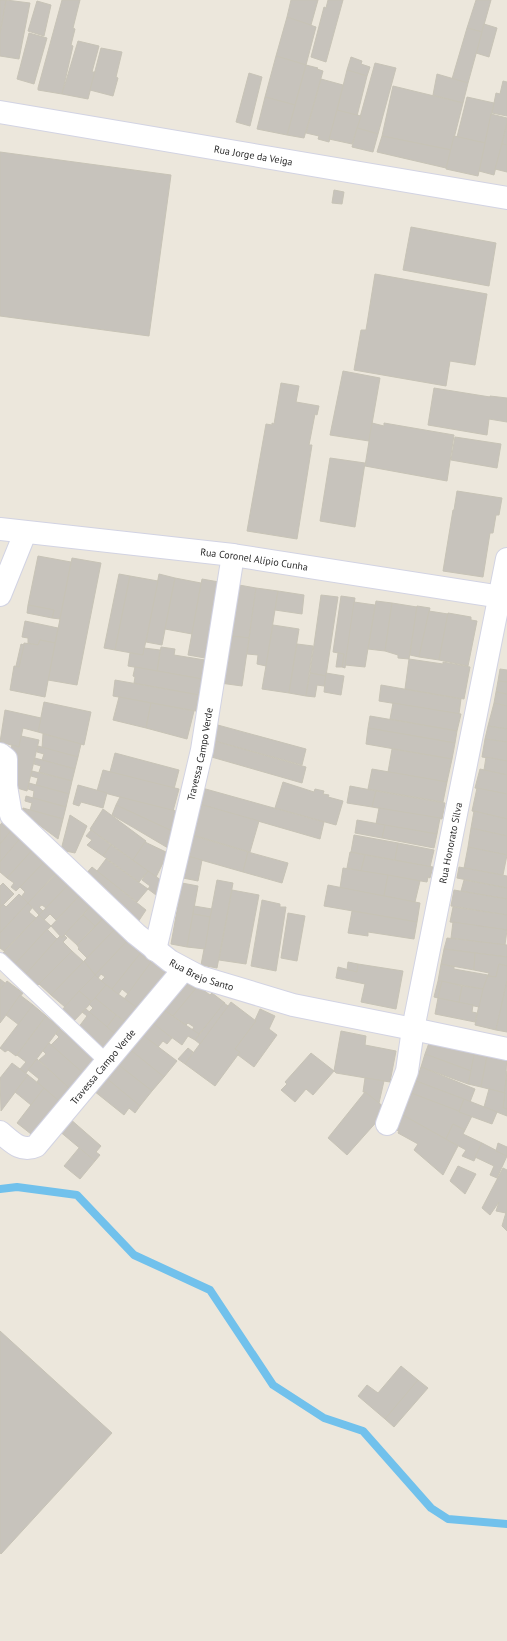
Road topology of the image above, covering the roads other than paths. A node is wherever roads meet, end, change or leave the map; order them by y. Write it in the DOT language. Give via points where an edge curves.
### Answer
graph roads {
  1 [pos="0,112"];
  2 [pos="507,198"];
  3 [pos="0,530"];
  4 [pos="25,533"];
  5 [pos="233,555"];
  6 [pos="507,559"];
  7 [pos="0,595"];
  8 [pos="503,598"];
  9 [pos="0,754"];
  10 [pos="155,950"];
  11 [pos="0,960"];
  12 [pos="184,969"];
  13 [pos="413,1029"];
  14 [pos="507,1049"];
  15 [pos="107,1062"];
  16 [pos="387,1124"];
  17 [pos="0,1132"];
  1 -- 2 [label="street, Rua Jorge da Veiga"];
  3 -- 4 [label="street, Rua Coronel Alípio Cunha"];
  4 -- 5 [label="street, Rua Coronel Alípio Cunha"];
  4 -- 7 [label="street"];
  5 -- 8 [label="street, Rua Coronel Alípio Cunha"];
  5 -- 10 [label="street, Travessa Campo Verde" via="202,750"];
  6 -- 8 [label="street, Rua Honorato Silva"];
  8 -- 13 [label="street, Rua Honorato Silva"];
  9 -- 10 [label="street, Rua Brejo Santo" via="6,759 6,786 11,816"];
  10 -- 12 [label="street, Rua Brejo Santo"];
  11 -- 15 [label="lane"];
  12 -- 13 [label="street, Rua Brejo Santo" via="200,978 292,1005"];
  12 -- 15 [label="street, Travessa Campo Verde"];
  13 -- 14 [label="street, Rua Brejo Santo"];
  13 -- 16 [label="street, Rua Honorato Silva" via="406,1071"];
  15 -- 17 [label="street, Travessa Campo Verde" via="36,1146 30,1149 19,1147"];
}
